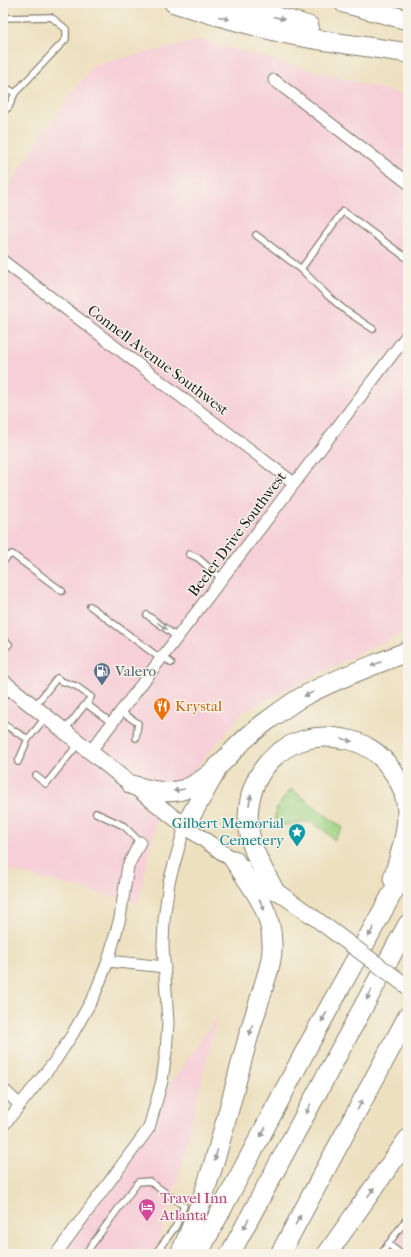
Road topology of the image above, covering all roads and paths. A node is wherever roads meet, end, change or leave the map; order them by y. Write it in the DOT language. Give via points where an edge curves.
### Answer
graph roads {
  1 [pos="174,3"];
  2 [pos="228,3"];
  3 [pos="344,3"];
  4 [pos="3,18"];
  5 [pos="408,20"];
  6 [pos="408,52"];
  7 [pos="274,80"];
  8 [pos="3,86"];
  9 [pos="14,93"];
  10 [pos="3,112"];
  11 [pos="408,183"];
  12 [pos="256,236"];
  13 [pos="408,259"];
  14 [pos="3,261"];
  15 [pos="301,269"];
  16 [pos="373,329"];
  17 [pos="408,334"];
  18 [pos="294,483"];
  19 [pos="189,554"];
  20 [pos="3,562"];
  21 [pos="222,579"];
  22 [pos="62,591"];
  23 [pos="90,606"];
  24 [pos="147,615"];
  25 [pos="178,637"];
  26 [pos="3,640"];
  27 [pos="3,651"];
  28 [pos="408,651"];
  29 [pos="165,659"];
  30 [pos="5,689"];
  31 [pos="88,701"];
  32 [pos="34,707"];
  33 [pos="121,712"];
  34 [pos="46,717"];
  35 [pos="112,723"];
  36 [pos="3,724"];
  37 [pos="64,731"];
  38 [pos="136,738"];
  39 [pos="28,739"];
  40 [pos="84,747"];
  41 [pos="18,762"];
  42 [pos="223,762"];
  43 [pos="36,776"];
  44 [pos="132,785"];
  45 [pos="96,813"];
  46 [pos="185,826"];
  47 [pos="140,842"];
  48 [pos="234,860"];
  49 [pos="408,865"];
  50 [pos="274,890"];
  51 [pos="385,906"];
  52 [pos="408,924"];
  53 [pos="108,961"];
  54 [pos="165,967"];
  55 [pos="408,988"];
  56 [pos="408,1016"];
  57 [pos="3,1089"];
  58 [pos="20,1105"];
  59 [pos="3,1126"];
  60 [pos="408,1139"];
  61 [pos="408,1217"];
  62 [pos="406,1224"];
  63 [pos="388,1244"];
  64 [pos="56,1254"];
  65 [pos="85,1254"];
  66 [pos="155,1254"];
  67 [pos="180,1254"];
  68 [pos="198,1254"];
  69 [pos="230,1254"];
  70 [pos="280,1254"];
  71 [pos="328,1254"];
  72 [pos="381,1254"];
  73 [pos="401,1254"];
  1 -- 6 [label="highway, one-way" via="280,32"];
  2 -- 6 [label="highway, one-way"];
  3 -- 5 [label="highway"];
  4 -- 9 [label="lane" via="51,17 66,29 66,39"];
  7 -- 11 [label="street"];
  8 -- 9 [label="lane"];
  9 -- 10 [label="lane"];
  12 -- 15 [label="lane"];
  13 -- 15 [label="lane" via="343,211"];
  14 -- 18 [label="street, Connell Avenue Southwest"];
  15 -- 16 [label="lane" via="346,311"];
  17 -- 18 [label="street, Beeler Drive Southwest"];
  18 -- 21 [label="street, Beeler Drive Southwest"];
  19 -- 21 [label="lane" via="198,558"];
  20 -- 22 [label="lane" via="12,554"];
  21 -- 25 [label="street, Beeler Drive Southwest"];
  23 -- 29 [label="lane"];
  24 -- 25 [label="lane, one-way"];
  25 -- 29 [label="street, Beeler Drive Southwest"];
  26 -- 27 [label="lane" via="9,644"];
  28 -- 42 [label="highway, one-way" via="302,697 265,722"];
  29 -- 33 [label="street, Beeler Drive Southwest"];
  30 -- 32 [label="main road"];
  31 -- 32 [label="lane" via="91,697 76,686 61,682 57,678"];
  31 -- 35 [label="lane" via="89,706"];
  31 -- 37 [label="lane"];
  32 -- 34 [label="main road"];
  33 -- 35 [label="street, Beeler Drive Southwest"];
  33 -- 38 [label="lane" via="138,723"];
  34 -- 37 [label="main road"];
  34 -- 39 [label="lane"];
  35 -- 40 [label="street, Beeler Drive Southwest"];
  36 -- 39 [label="lane"];
  37 -- 40 [label="main road"];
  39 -- 41 [label="lane"];
  40 -- 43 [label="lane" via="46,784"];
  40 -- 44 [label="main road"];
  42 -- 44 [label="highway, one-way" via="201,780 184,789 161,791"];
  42 -- 46 [label="highway"];
  44 -- 46 [label="main road"];
  45 -- 47 [label="lane" via="124,826"];
  46 -- 48 [label="main road"];
  46 -- 54 [label="street" via="169,882 164,920"];
  47 -- 53 [label="street" via="128,866 120,918"];
  48 -- 50 [label="main road"];
  48 -- 67 [label="highway, one-way" via="262,903 270,922 270,963 215,1158"];
  49 -- 51 [label="highway"];
  50 -- 51 [label="highway, one-way" via="251,841 248,809 256,779 263,768 288,746 303,740 335,737 365,746 387,763 395,774 406,801 405,836"];
  50 -- 55 [label="main road, bridge"];
  51 -- 68 [label="highway, one-way"];
  52 -- 69 [label="highway, one-way"];
  53 -- 54 [label="street"];
  53 -- 58 [label="street" via="94,996 72,1035"];
  54 -- 64 [label="street" via="168,1023 166,1052 162,1081 149,1128"];
  70 -- 56 [label="highway, one-way"];
  57 -- 58 [label="street"];
  58 -- 59 [label="street"];
  71 -- 60 [label="highway, one-way"];
  61 -- 62 [label="lane"];
  62 -- 63 [label="lane"];
  63 -- 72 [label="lane"];
  63 -- 73 [label="lane"];
  65 -- 66 [label="lane" via="138,1182 149,1181 184,1206 176,1226"];
}
